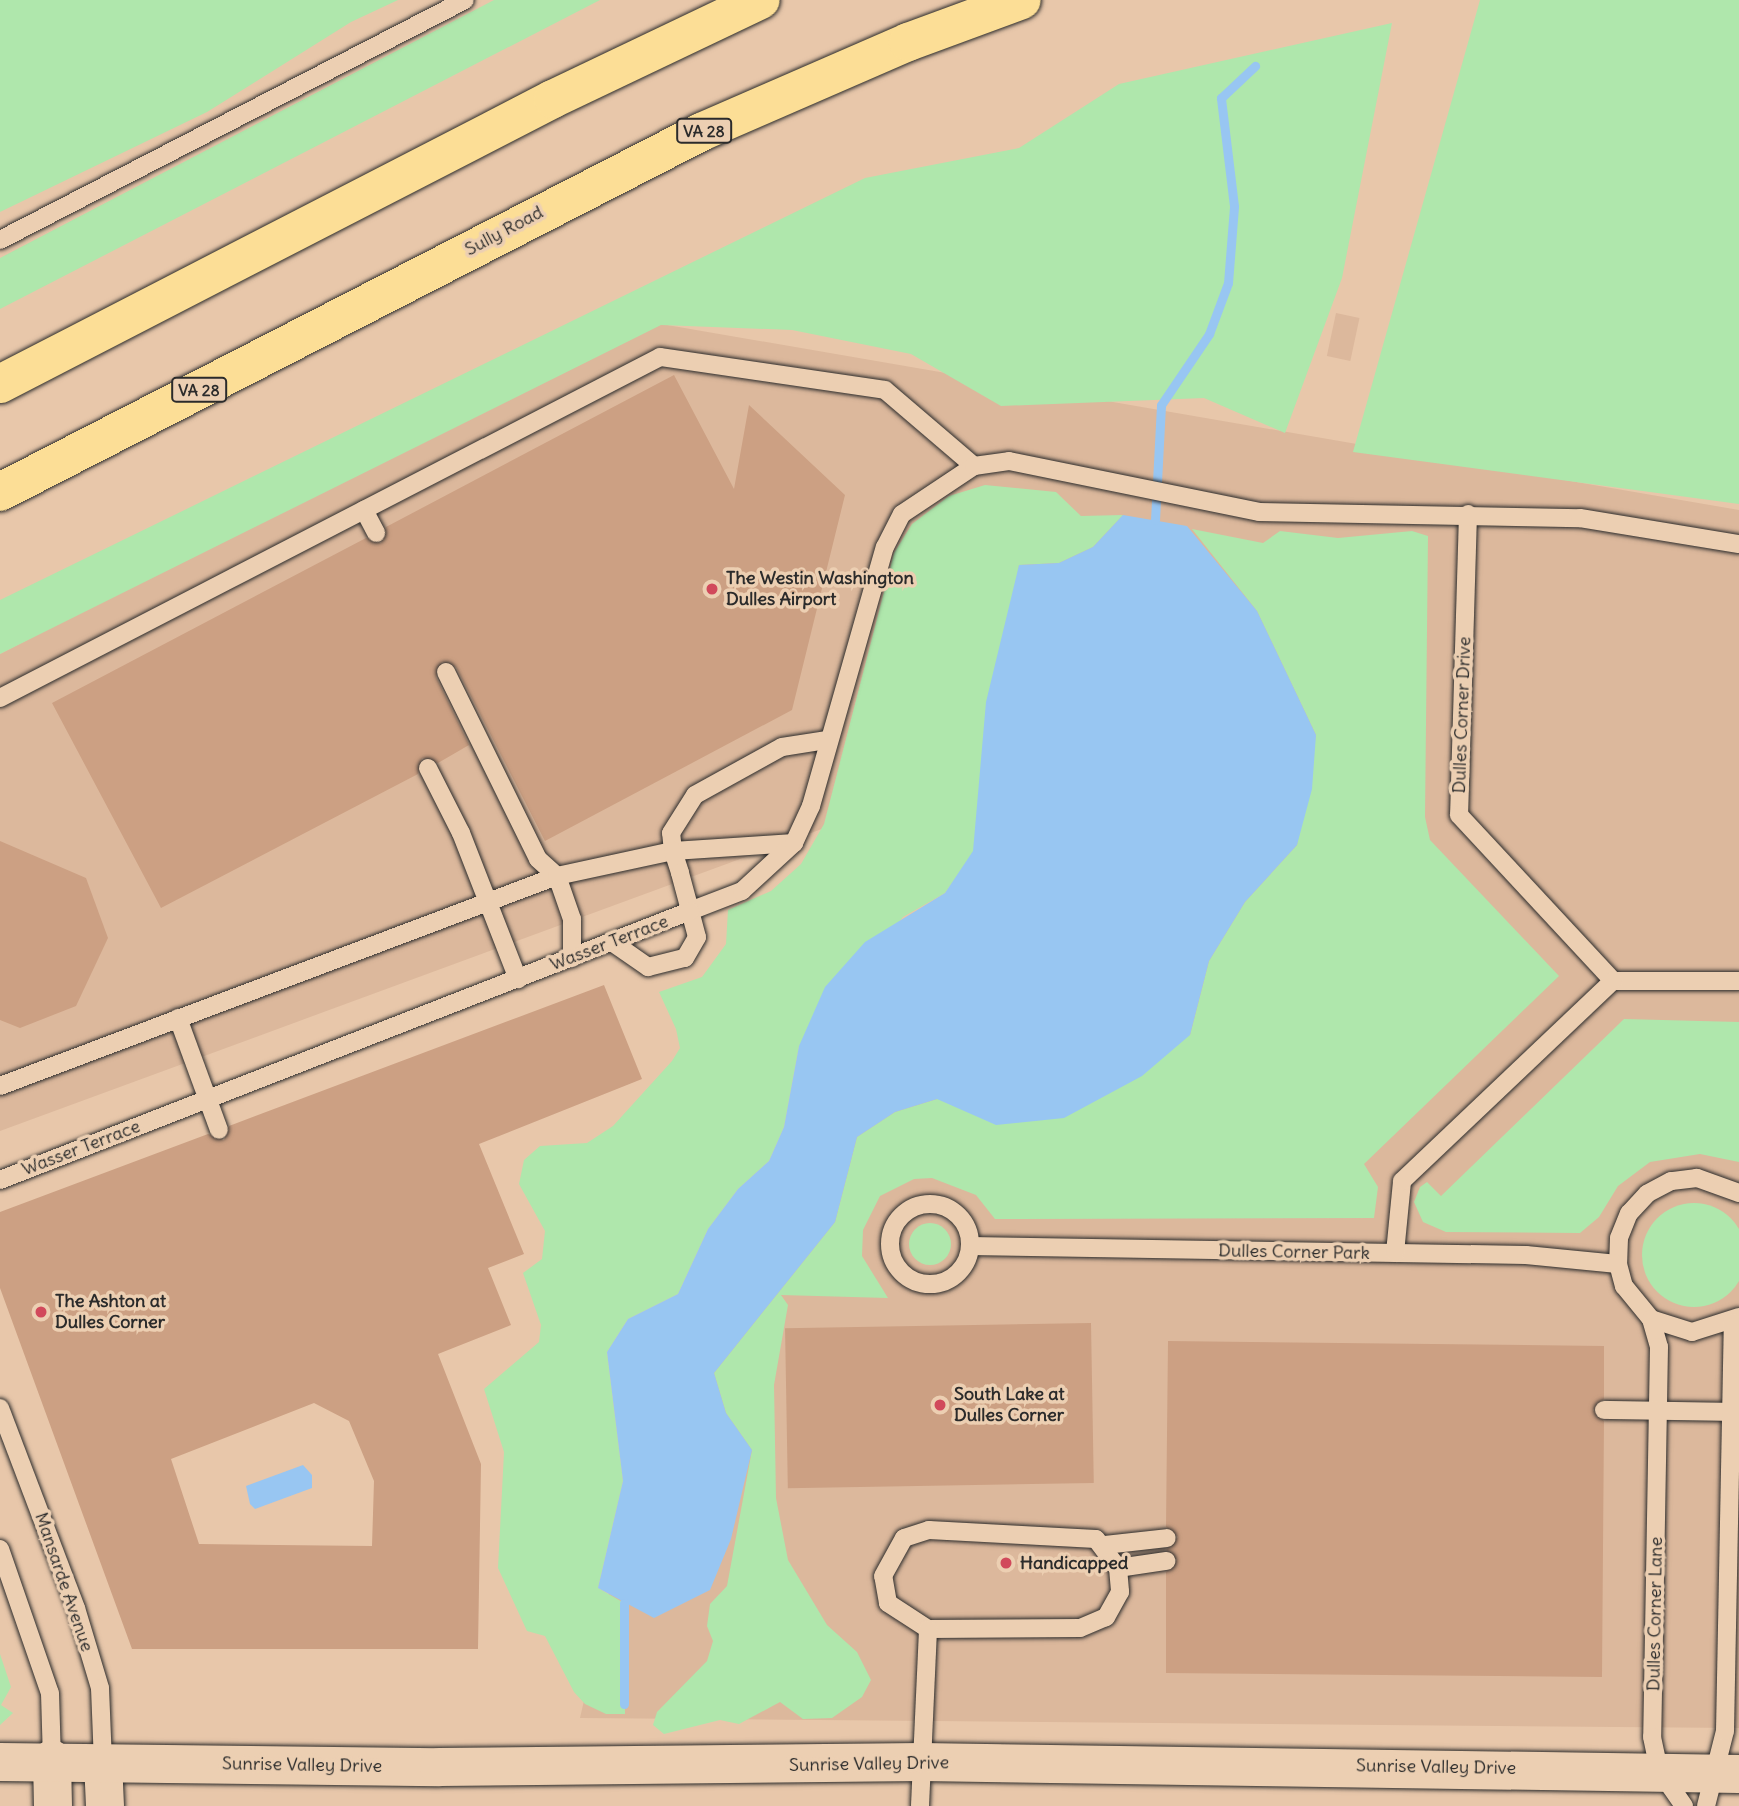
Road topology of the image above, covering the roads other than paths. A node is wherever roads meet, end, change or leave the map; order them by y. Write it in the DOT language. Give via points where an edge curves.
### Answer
graph roads {
  1 [pos="465,0"];
  2 [pos="761,0"];
  3 [pos="1022,0"];
  4 [pos="0,240"];
  5 [pos="0,384"];
  6 [pos="974,466"];
  7 [pos="0,492"];
  8 [pos="364,510"];
  9 [pos="1468,514"];
  10 [pos="376,533"];
  11 [pos="1739,544"];
  12 [pos="446,672"];
  13 [pos="0,698"];
  14 [pos="827,740"];
  15 [pos="428,768"];
  16 [pos="794,843"];
  17 [pos="673,851"];
  18 [pos="557,876"];
  19 [pos="489,902"];
  20 [pos="690,911"];
  21 [pos="612,942"];
  22 [pos="572,958"];
  23 [pos="518,978"];
  24 [pos="1613,981"];
  25 [pos="1739,981"];
  26 [pos="178,1018"];
  27 [pos="0,1086"];
  28 [pos="208,1099"];
  29 [pos="219,1130"];
  30 [pos="0,1180"];
  31 [pos="1739,1193"];
  32 [pos="970,1246"];
  33 [pos="1395,1253"];
  34 [pos="1618,1264"];
  35 [pos="1651,1319"];
  36 [pos="1736,1320"];
  37 [pos="0,1408"];
  38 [pos="1604,1410"];
  39 [pos="1729,1412"];
  40 [pos="1657,1414"];
  41 [pos="1167,1538"];
  42 [pos="1105,1545"];
  43 [pos="0,1549"];
  44 [pos="1166,1561"];
  45 [pos="1118,1567"];
  46 [pos="928,1629"];
  47 [pos="52,1759"];
  48 [pos="0,1762"];
  49 [pos="103,1762"];
  50 [pos="922,1762"];
  51 [pos="1659,1770"];
  52 [pos="1720,1784"];
  53 [pos="53,1806"];
  54 [pos="105,1806"];
  55 [pos="920,1806"];
  56 [pos="1684,1806"];
  1 -- 4 [label="lane"];
  2 -- 5 [label="highway" via="553,99"];
  3 -- 7 [label="highway, Sully Road / VA 28" via="908,42 701,132"];
  6 -- 8 [label="lane" via="885,390 660,357"];
  6 -- 9 [label="lane" via="1009,461 1259,512"];
  6 -- 14 [label="lane" via="902,513 885,547"];
  8 -- 10 [label="lane"];
  8 -- 13 [label="lane"];
  9 -- 11 [label="lane" via="1580,518"];
  9 -- 24 [label="lane, Dulles Corner Drive" via="1459,815"];
  12 -- 18 [label="lane" via="538,859"];
  14 -- 16 [label="lane" via="811,806"];
  14 -- 17 [label="lane" via="782,747 695,795 671,833"];
  15 -- 19 [label="lane"];
  16 -- 17 [label="lane"];
  16 -- 20 [label="lane" via="742,891"];
  17 -- 18 [label="lane"];
  17 -- 20 [label="lane, Wasser Terrace"];
  18 -- 19 [label="lane"];
  18 -- 22 [label="lane" via="572,919"];
  19 -- 23 [label="lane"];
  19 -- 26 [label="lane"];
  20 -- 21 [label="lane, Wasser Terrace"];
  20 -- 21 [label="lane" via="697,937 685,958 648,967"];
  21 -- 22 [label="lane, Wasser Terrace"];
  22 -- 23 [label="lane, Wasser Terrace"];
  23 -- 28 [label="lane, Wasser Terrace"];
  24 -- 25 [label="lane"];
  24 -- 33 [label="lane" via="1402,1181"];
  26 -- 27 [label="lane"];
  26 -- 28 [label="lane"];
  28 -- 29 [label="lane"];
  28 -- 30 [label="lane, Wasser Terrace"];
  31 -- 34 [label="lane" via="1697,1178 1671,1181 1647,1194 1629,1213 1619,1238"];
  32 -- 32 [label="lane" via="966,1224 955,1211 936,1203 908,1209 889,1240 898,1268 921,1283 952,1278 963,1267"];
  32 -- 33 [label="lane, Dulles Corner Park"];
  33 -- 34 [label="lane, Dulles Corner Park" via="1526,1255"];
  34 -- 35 [label="lane" via="1635,1304"];
  35 -- 36 [label="lane" via="1692,1332"];
  35 -- 40 [label="lane, Dulles Corner Lane" via="1659,1347"];
  36 -- 39 [label="lane"];
  37 -- 49 [label="lane, Mansarde Avenue" via="100,1688"];
  38 -- 40 [label="lane"];
  39 -- 40 [label="lane"];
  39 -- 52 [label="lane"];
  40 -- 51 [label="lane, Dulles Corner Lane" via="1653,1737"];
  41 -- 42 [label="lane"];
  42 -- 45 [label="lane"];
  42 -- 46 [label="lane" via="1087,1537 943,1530 904,1538 891,1554 883,1594 894,1610"];
  43 -- 47 [label="lane" via="50,1693"];
  44 -- 45 [label="lane"];
  45 -- 46 [label="lane" via="1121,1592 1106,1617 1080,1628"];
  46 -- 50 [label="lane"];
  47 -- 48 [label="main road, Sunrise Valley Drive"];
  47 -- 49 [label="main road, Sunrise Valley Drive"];
  47 -- 53 [label="main road"];
  49 -- 50 [label="main road, Sunrise Valley Drive" via="439,1767"];
  49 -- 54 [label="main road"];
  50 -- 51 [label="main road, Sunrise Valley Drive"];
  50 -- 55 [label="lane"];
  51 -- 52 [label="main road, Sunrise Valley Drive"];
  51 -- 56 [label="lane, Dulles Corner Lane"];
}
